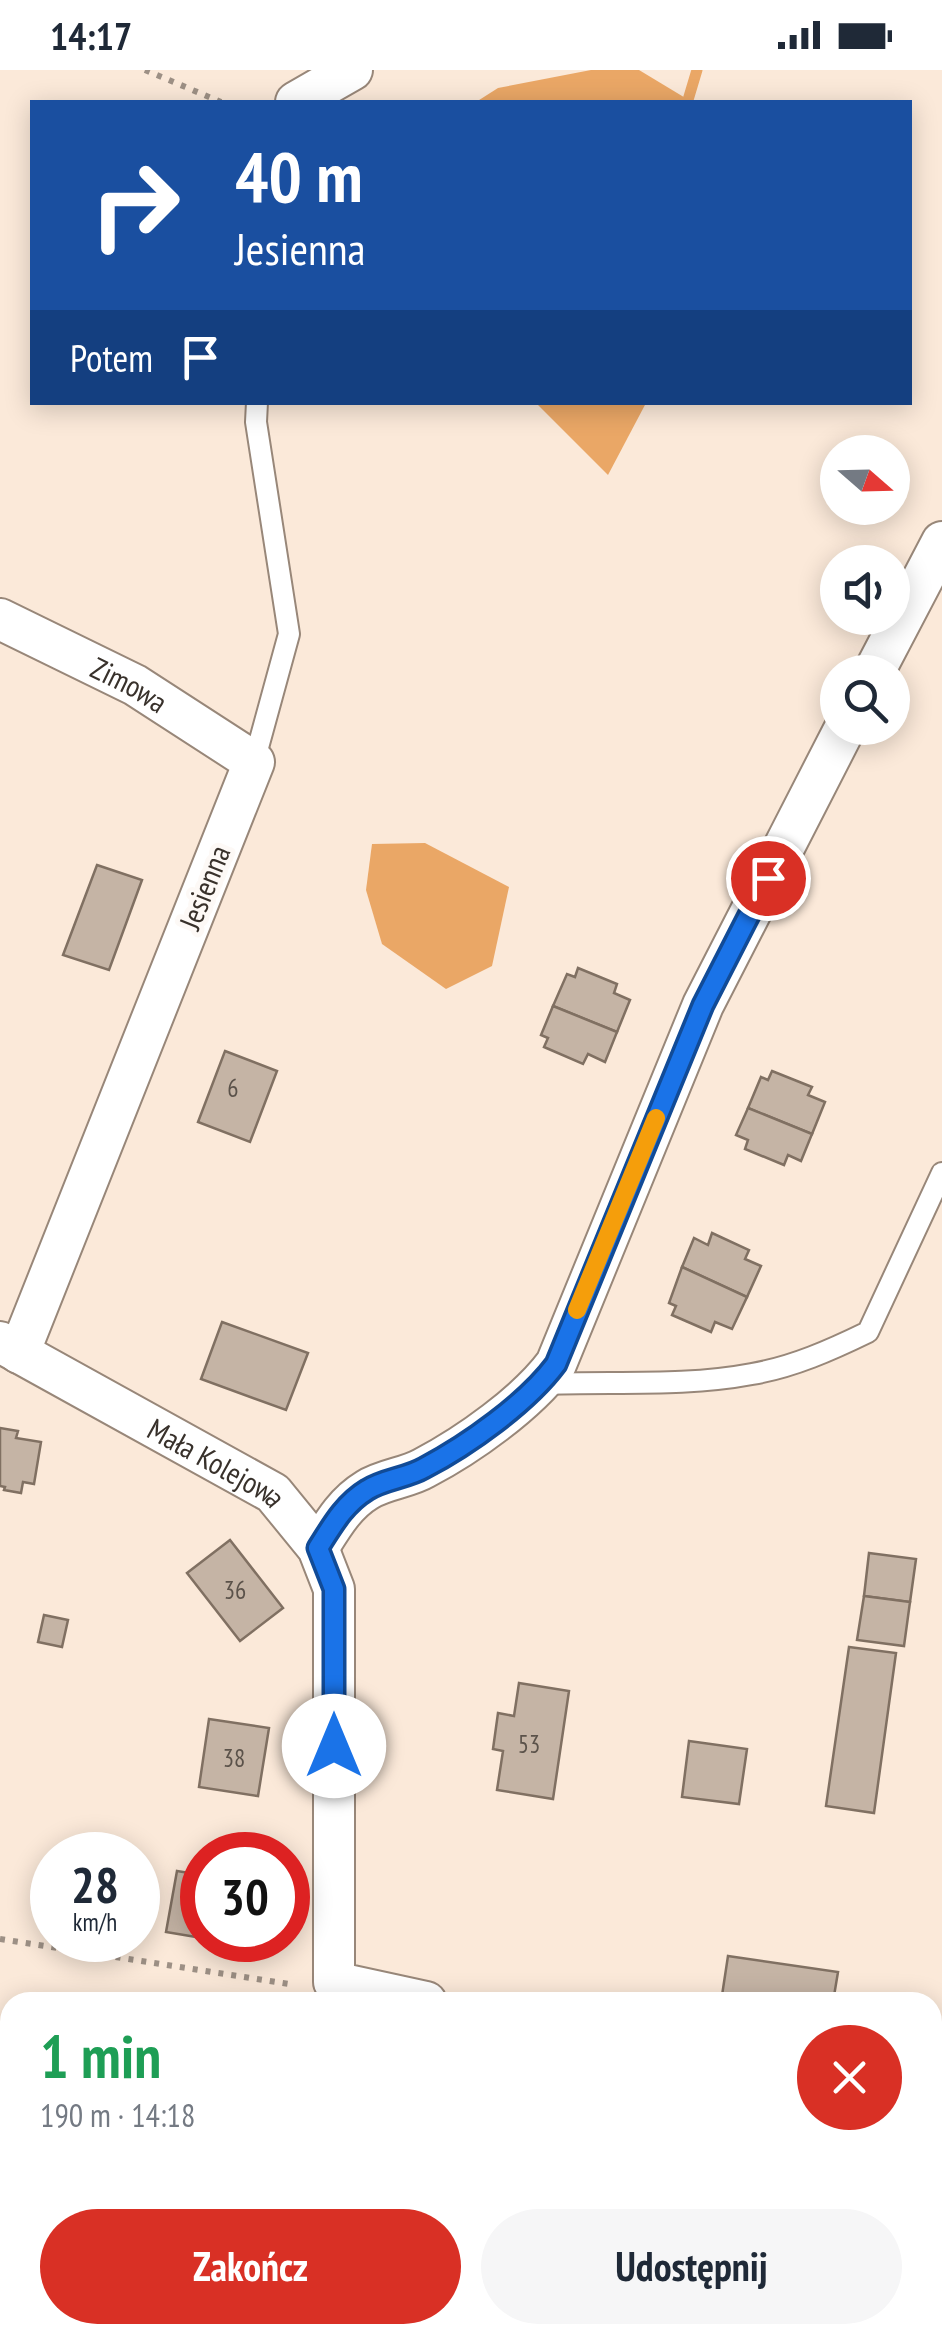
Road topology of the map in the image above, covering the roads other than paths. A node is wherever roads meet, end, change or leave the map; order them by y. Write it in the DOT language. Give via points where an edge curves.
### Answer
graph roads {
  1 [pos="352,70"];
  2 [pos="300,100"];
  3 [pos="257,405"];
  4 [pos="942,542"];
  5 [pos="0,619"];
  6 [pos="883,655"];
  7 [pos="836,745"];
  8 [pos="254,762"];
  9 [pos="942,1172"];
  10 [pos="9,1348"];
  11 [pos="541,1384"];
  12 [pos="318,1548"];
  13 [pos="380,1992"];
  1 -- 2 [label="street"];
  3 -- 8 [label="lane, Jesienna" via="289,634"];
  4 -- 6 [label="street"];
  5 -- 8 [label="street, Zimowa" via="134,685"];
  7 -- 11 [label="street" via="703,1005 556,1364"];
  8 -- 10 [label="street, Jesienna"];
  9 -- 11 [label="lane" via="868,1332 812,1358 752,1374"];
  10 -- 12 [label="street, Mała Kolejowa" via="272,1493"];
  11 -- 12 [label="street" via="423,1469 369,1488 344,1508"];
  12 -- 13 [label="street, Mała Kolejowa" via="334,1589 334,1982"];
}
